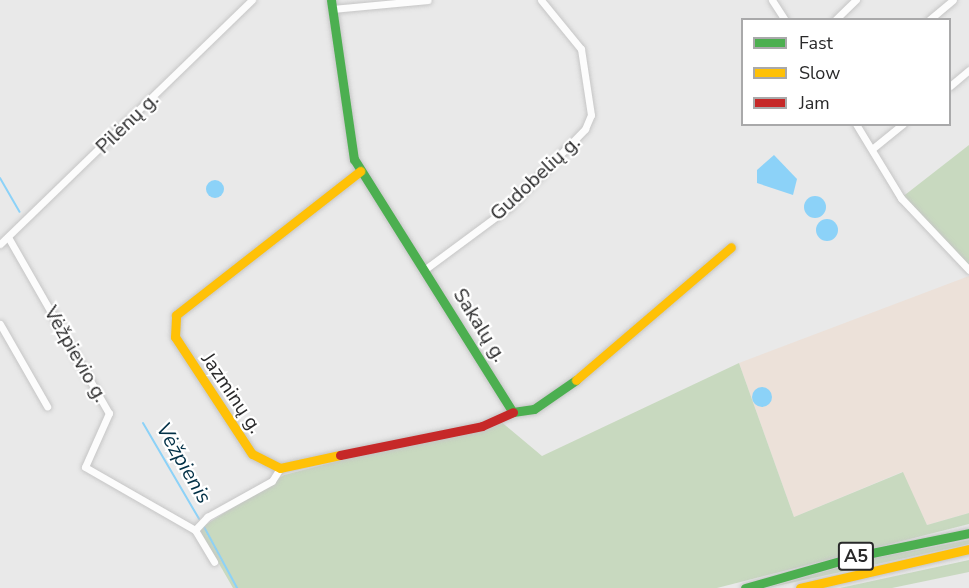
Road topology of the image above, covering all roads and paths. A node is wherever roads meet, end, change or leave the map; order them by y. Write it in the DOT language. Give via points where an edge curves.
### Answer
graph roads {
  1 [pos="252,0"];
  2 [pos="428,0"];
  3 [pos="541,0"];
  4 [pos="772,0"];
  5 [pos="856,0"];
  6 [pos="953,0"];
  7 [pos="332,4"];
  8 [pos="784,18"];
  9 [pos="837,18"];
  10 [pos="931,18"];
  11 [pos="969,70"];
  12 [pos="951,85"];
  13 [pos="857,126"];
  14 [pos="901,126"];
  15 [pos="873,149"];
  16 [pos="360,171"];
  17 [pos="8,237"];
  18 [pos="0,244"];
  19 [pos="731,247"];
  20 [pos="424,270"];
  21 [pos="969,270"];
  22 [pos="0,324"];
  23 [pos="47,406"];
  24 [pos="513,412"];
  25 [pos="280,468"];
  26 [pos="195,530"];
  27 [pos="969,533"];
  28 [pos="969,549"];
  29 [pos="214,562"];
  30 [pos="745,588"];
  31 [pos="800,588"];
  1 -- 17 [label="street, Pilėnų g."];
  2 -- 7 [label="street"];
  3 -- 20 [label="street, Gudobelių g." via="581,49 591,115 585,129 509,207"];
  4 -- 8 [label="street"];
  5 -- 9 [label="street"];
  6 -- 10 [label="street"];
  7 -- 16 [label="main road, Sakalų g." via="347,139"];
  11 -- 12 [label="street"];
  13 -- 15 [label="street"];
  14 -- 15 [label="street"];
  15 -- 21 [label="street" via="901,198"];
  16 -- 20 [label="main road, Sakalų g."];
  16 -- 25 [label="main road, Jazminų g." via="174,320 180,348 242,444 262,463"];
  17 -- 18 [label="street, Pilėnų g."];
  17 -- 26 [label="street, Vėžpievio g." via="109,413 87,459 91,473"];
  19 -- 24 [label="main road" via="607,358 534,409"];
  20 -- 24 [label="main road, Sakalų g."];
  22 -- 23 [label="street"];
  24 -- 25 [label="main road" via="482,426"];
  25 -- 26 [label="street" via="272,481 207,517"];
  26 -- 29 [label="street"];
  27 -- 30 [label="main road, A5" via="857,556"];
  28 -- 31 [label="main road, A5"];
}
